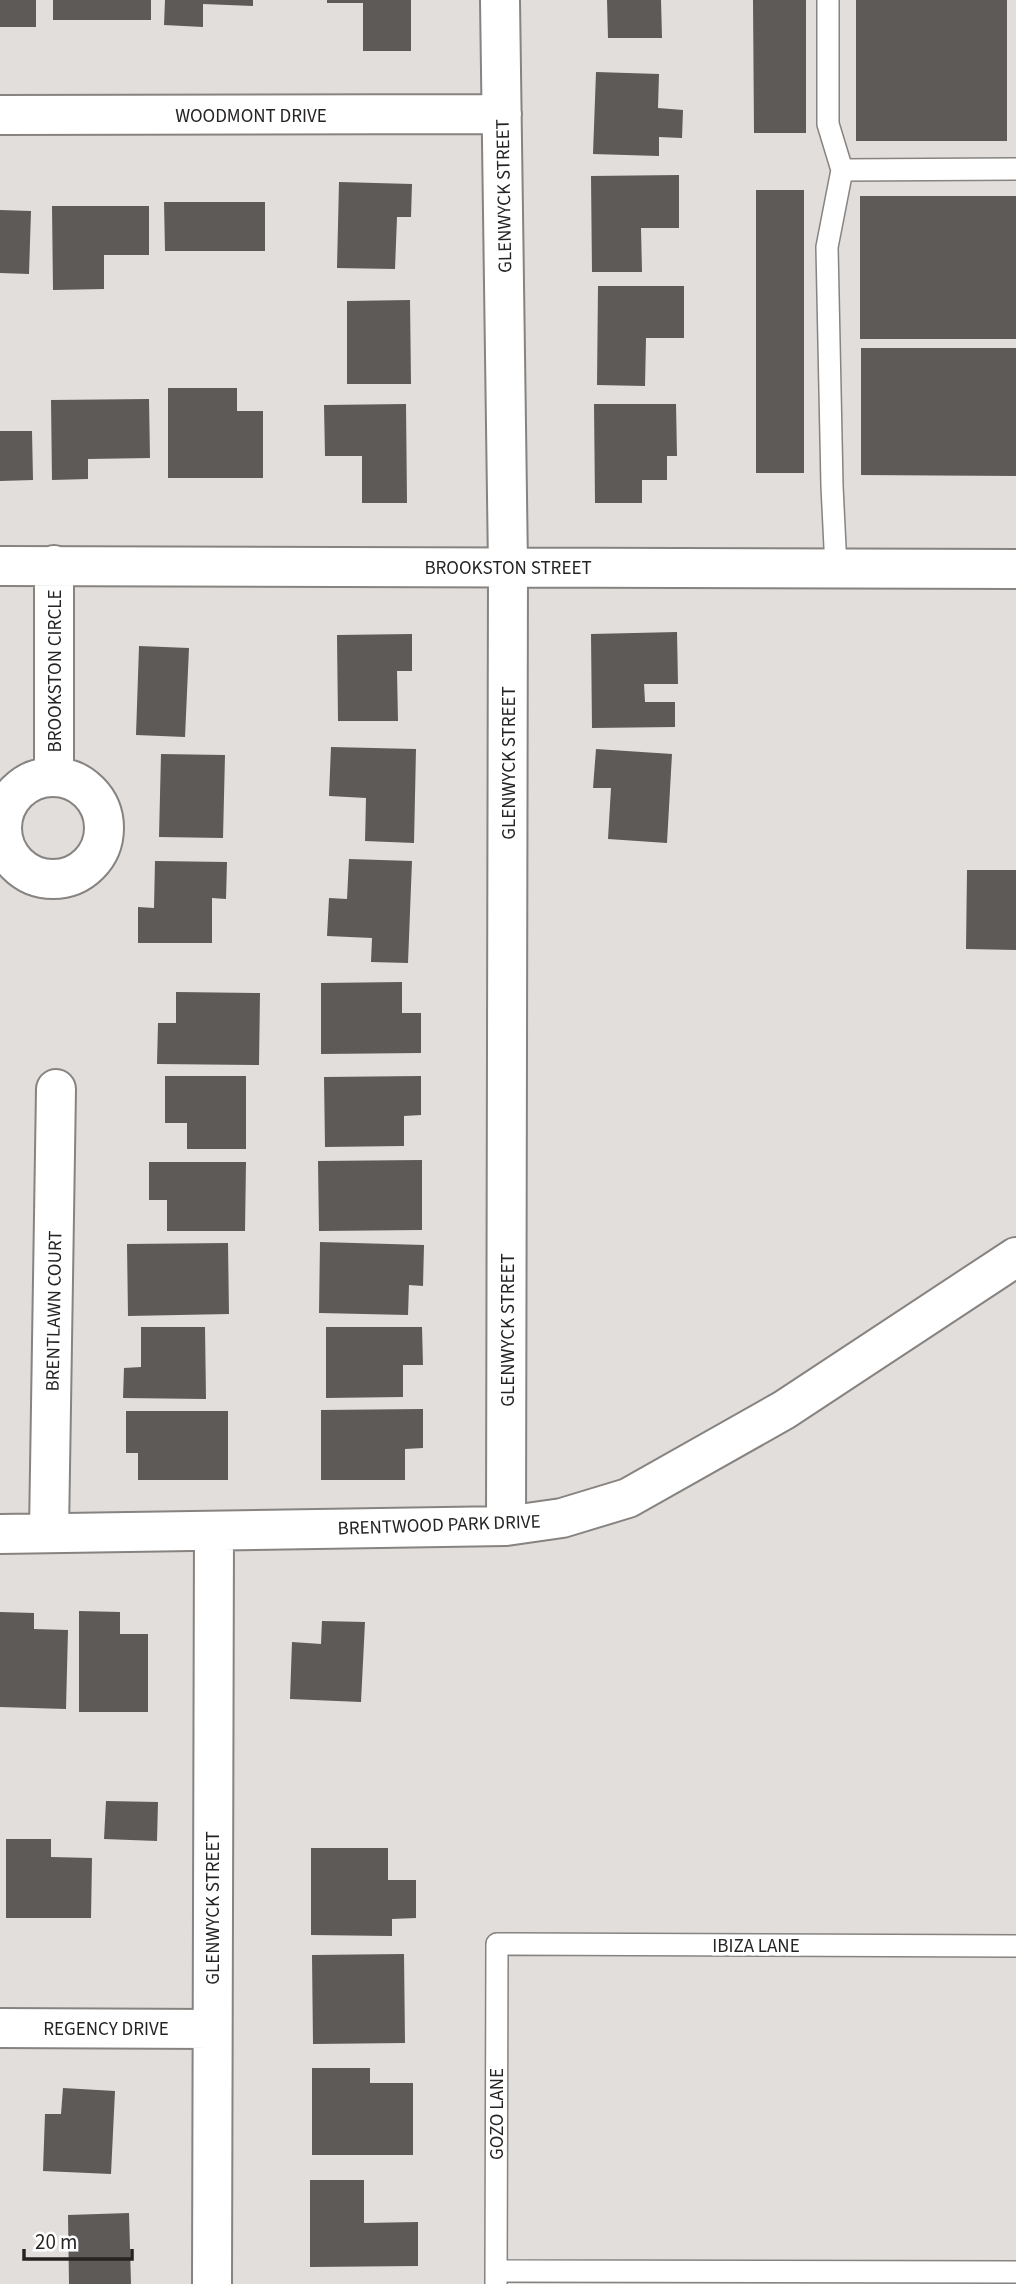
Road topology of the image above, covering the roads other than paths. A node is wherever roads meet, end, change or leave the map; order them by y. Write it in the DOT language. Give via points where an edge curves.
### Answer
graph roads {
  1 [pos="500,0"];
  2 [pos="828,0"];
  3 [pos="502,114"];
  4 [pos="0,115"];
  5 [pos="1016,169"];
  6 [pos="842,170"];
  7 [pos="0,565"];
  8 [pos="54,565"];
  9 [pos="508,567"];
  10 [pos="836,568"];
  11 [pos="1016,569"];
  12 [pos="54,777"];
  13 [pos="56,1089"];
  14 [pos="1016,1257"];
  15 [pos="506,1526"];
  16 [pos="214,1531"];
  17 [pos="49,1533"];
  18 [pos="0,1534"];
  19 [pos="496,1944"];
  20 [pos="1016,1946"];
  21 [pos="0,2028"];
  22 [pos="212,2029"];
  23 [pos="1016,2272"];
  24 [pos="496,2278"];
  25 [pos="212,2284"];
  1 -- 3 [label="street, GLENWYCK STREET"];
  2 -- 6 [label="lane" via="828,124"];
  3 -- 4 [label="street, WOODMONT DRIVE"];
  3 -- 9 [label="street, GLENWYCK STREET"];
  5 -- 6 [label="lane"];
  6 -- 10 [label="lane" via="827,247"];
  7 -- 8 [label="street, BROOKSTON STREET"];
  8 -- 9 [label="street, BROOKSTON STREET"];
  8 -- 12 [label="street, BROOKSTON CIRCLE"];
  9 -- 10 [label="street, BROOKSTON STREET"];
  9 -- 15 [label="street, GLENWYCK STREET"];
  10 -- 11 [label="street, BROOKSTON STREET"];
  13 -- 17 [label="street, BRENTLAWN COURT"];
  14 -- 15 [label="street, BRENTWOOD PARK DRIVE" via="784,1410 628,1498 562,1518"];
  15 -- 16 [label="street, BRENTWOOD PARK DRIVE"];
  16 -- 17 [label="street, BRENTWOOD PARK DRIVE"];
  16 -- 22 [label="street, GLENWYCK STREET"];
  17 -- 18 [label="street, BRENTWOOD PARK DRIVE"];
  19 -- 20 [label="lane, IBIZA LANE"];
  19 -- 24 [label="lane, GOZO LANE"];
  21 -- 22 [label="street, REGENCY DRIVE"];
  22 -- 25 [label="street, GLENWYCK STREET"];
  23 -- 24 [label="lane"];
}
